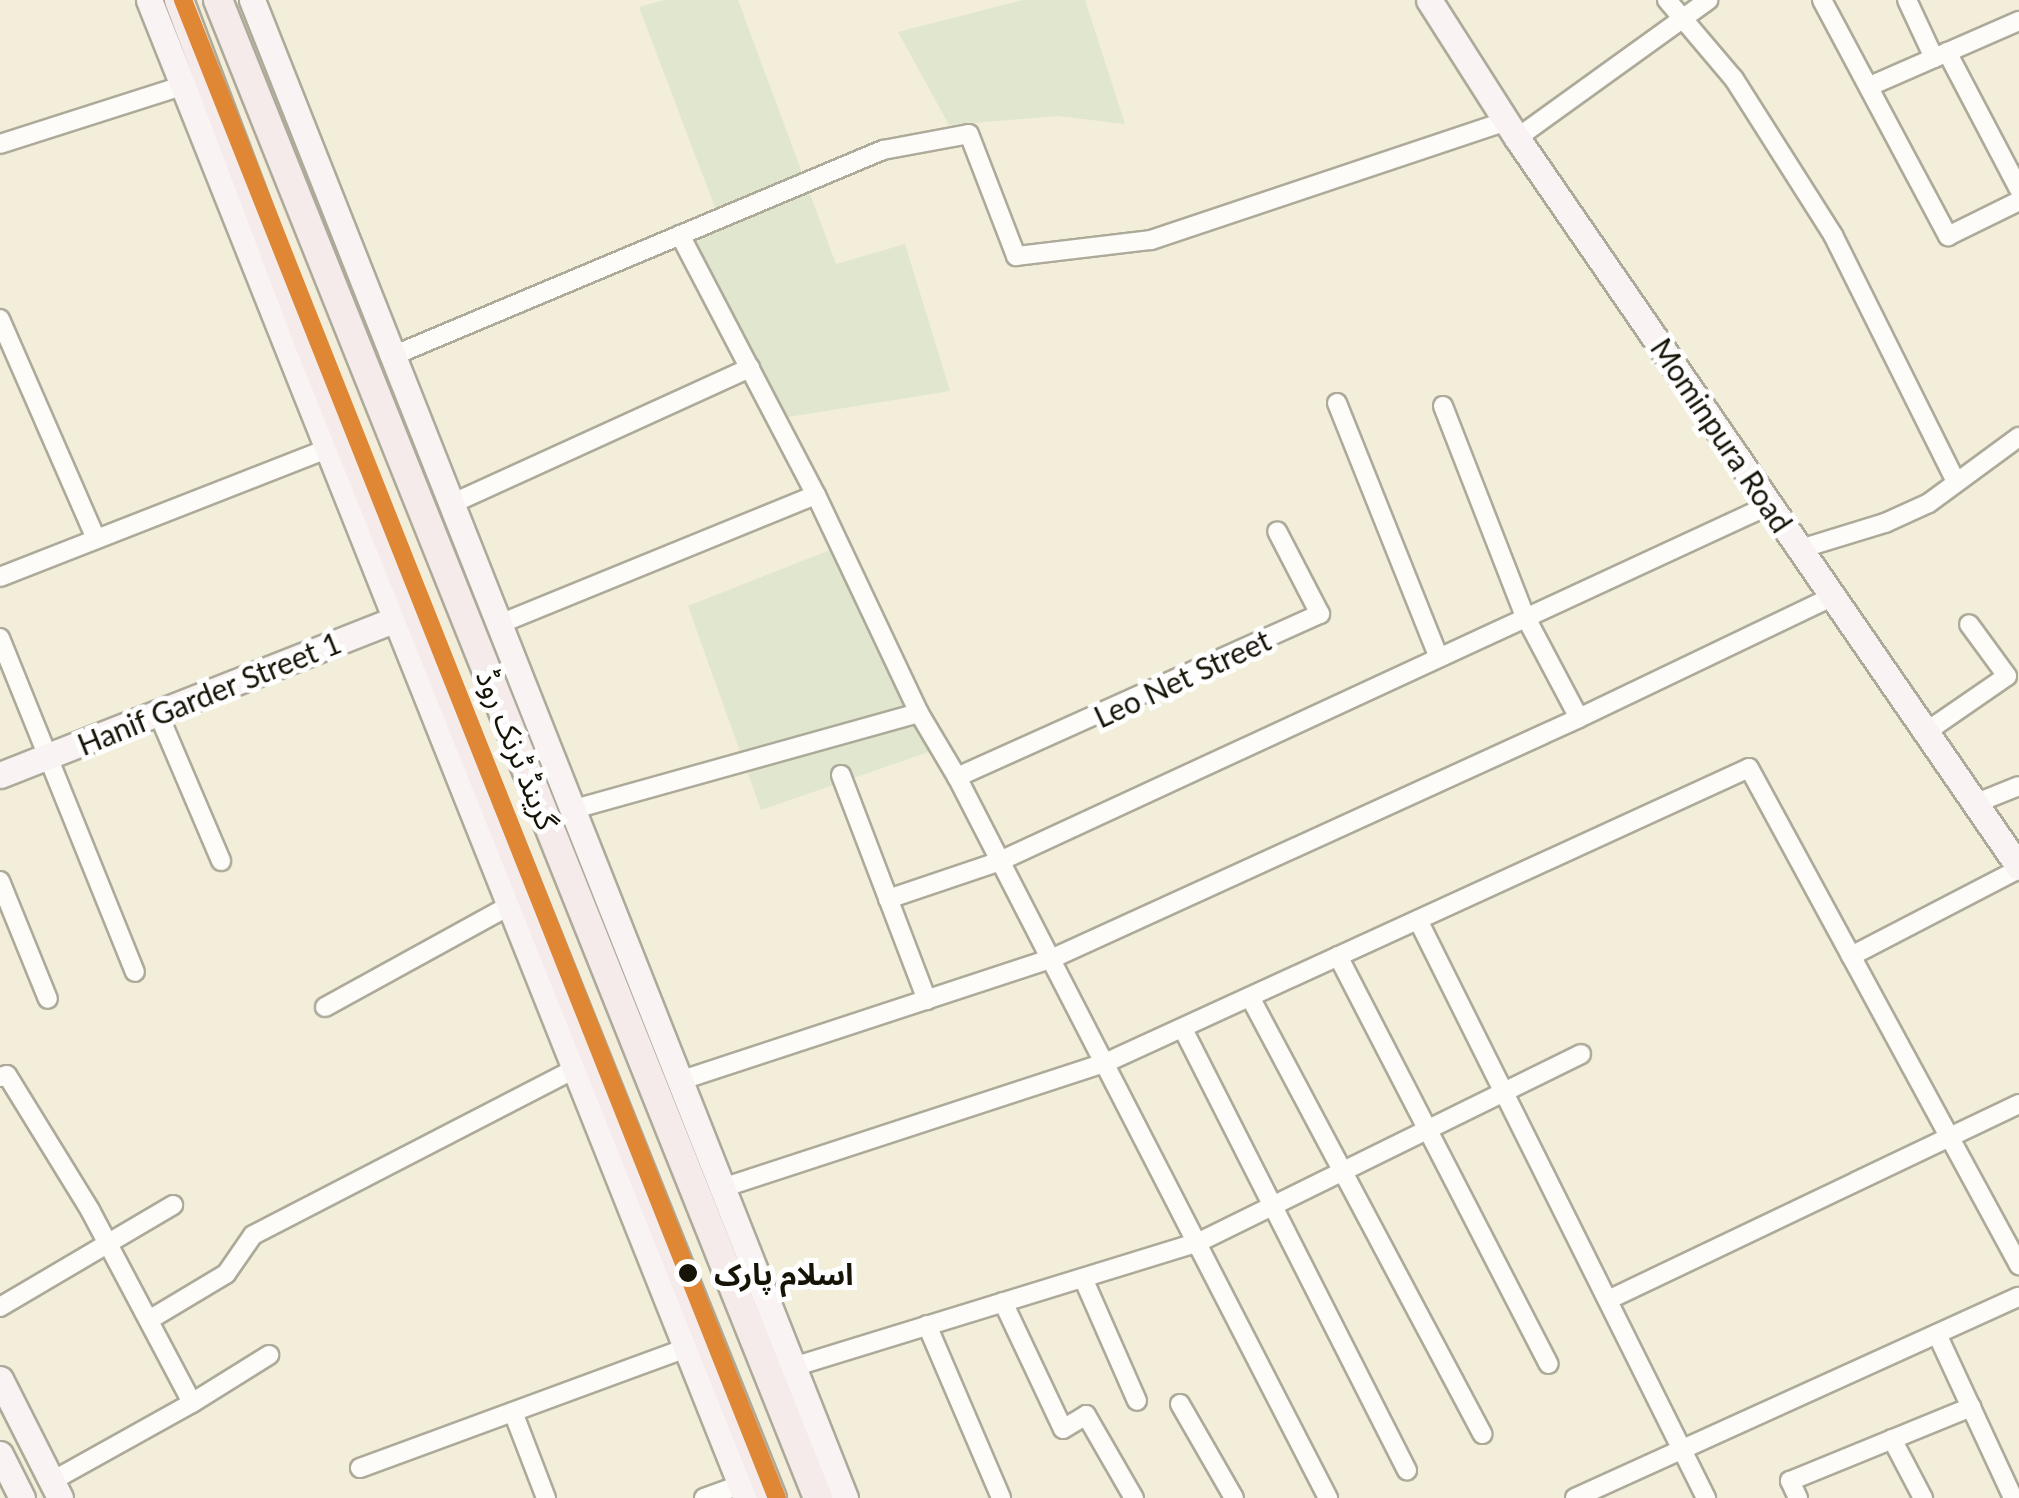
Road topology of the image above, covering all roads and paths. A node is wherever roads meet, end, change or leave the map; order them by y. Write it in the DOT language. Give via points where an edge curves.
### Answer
graph roads {
  1 [pos="149,0"];
  2 [pos="180,0"];
  3 [pos="218,0"];
  4 [pos="252,0"];
  5 [pos="1429,0"];
  6 [pos="1667,0"];
  7 [pos="1708,0"];
  8 [pos="1822,0"];
  9 [pos="1907,0"];
  10 [pos="1680,19"];
  11 [pos="2019,21"];
  12 [pos="1941,55"];
  13 [pos="182,86"];
  14 [pos="1870,86"];
  15 [pos="1512,129"];
  16 [pos="0,144"];
  17 [pos="2019,189"];
  18 [pos="2019,201"];
  19 [pos="680,235"];
  20 [pos="0,319"];
  21 [pos="348,326"];
  22 [pos="298,346"];
  23 [pos="390,357"];
  24 [pos="750,368"];
  25 [pos="1337,403"];
  26 [pos="1443,406"];
  27 [pos="2018,439"];
  28 [pos="326,449"];
  29 [pos="1956,482"];
  30 [pos="816,495"];
  31 [pos="1772,504"];
  32 [pos="450,505"];
  33 [pos="1277,530"];
  34 [pos="96,539"];
  35 [pos="1800,549"];
  36 [pos="0,577"];
  37 [pos="1831,597"];
  38 [pos="405,615"];
  39 [pos="1526,616"];
  40 [pos="1969,624"];
  41 [pos="497,625"];
  42 [pos="0,638"];
  43 [pos="1438,656"];
  44 [pos="920,713"];
  45 [pos="158,714"];
  46 [pos="1580,718"];
  47 [pos="1923,734"];
  48 [pos="47,757"];
  49 [pos="841,775"];
  50 [pos="0,776"];
  51 [pos="957,777"];
  52 [pos="2019,786"];
  53 [pos="1974,804"];
  54 [pos="571,810"];
  55 [pos="1000,860"];
  56 [pos="222,861"];
  57 [pos="2019,868"];
  58 [pos="0,881"];
  59 [pos="888,899"];
  60 [pos="508,906"];
  61 [pos="1418,920"];
  62 [pos="1338,956"];
  63 [pos="1851,956"];
  64 [pos="1051,960"];
  65 [pos="135,972"];
  66 [pos="1250,997"];
  67 [pos="48,999"];
  68 [pos="927,1000"];
  69 [pos="324,1007"];
  70 [pos="1183,1028"];
  71 [pos="1581,1054"];
  72 [pos="1105,1064"];
  73 [pos="574,1068"];
  74 [pos="0,1077"];
  75 [pos="679,1081"];
  76 [pos="1504,1092"];
  77 [pos="2019,1104"];
  78 [pos="1428,1130"];
  79 [pos="1950,1139"];
  80 [pos="1343,1171"];
  81 [pos="722,1188"];
  82 [pos="173,1205"];
  83 [pos="1273,1206"];
  84 [pos="108,1243"];
  85 [pos="1197,1243"];
  86 [pos="2019,1265"];
  87 [pos="1083,1278"];
  88 [pos="2019,1297"];
  89 [pos="1608,1300"];
  90 [pos="1004,1302"];
  91 [pos="0,1307"];
  92 [pos="148,1320"];
  93 [pos="927,1326"];
  94 [pos="1937,1334"];
  95 [pos="686,1348"];
  96 [pos="269,1355"];
  97 [pos="1549,1364"];
  98 [pos="793,1367"];
  99 [pos="0,1379"];
  100 [pos="1137,1401"];
  101 [pos="192,1403"];
  102 [pos="1180,1404"];
  103 [pos="1971,1407"];
  104 [pos="513,1412"];
  105 [pos="1482,1434"];
  106 [pos="1892,1440"];
  107 [pos="1681,1448"];
  108 [pos="0,1454"];
  109 [pos="360,1468"];
  110 [pos="1408,1470"];
  111 [pos="56,1490"];
  112 [pos="743,1491"];
  113 [pos="22,1498"];
  114 [pos="546,1498"];
  115 [pos="704,1498"];
  116 [pos="772,1498"];
  117 [pos="818,1498"];
  118 [pos="845,1498"];
  119 [pos="1001,1498"];
  120 [pos="1134,1498"];
  121 [pos="1234,1498"];
  122 [pos="1328,1498"];
  123 [pos="1576,1498"];
  124 [pos="1706,1498"];
  125 [pos="1798,1498"];
  126 [pos="1922,1498"];
  127 [pos="2013,1498"];
  1 -- 13 [label="street"];
  2 -- 22 [label="main road, گرینڈ ٹرنک روڈ"];
  3 -- 21 [label="main road, گرینڈ ٹرنک روڈ"];
  4 -- 23 [label="street"];
  5 -- 15 [label="street, Mominpura Road"];
  6 -- 10 [label="street"];
  7 -- 10 [label="street"];
  8 -- 14 [label="street"];
  9 -- 12 [label="street"];
  10 -- 15 [label="street"];
  10 -- 29 [label="street" via="1734,79 1833,235"];
  11 -- 12 [label="street"];
  12 -- 14 [label="street"];
  12 -- 17 [label="street"];
  13 -- 16 [label="street"];
  13 -- 22 [label="street"];
  14 -- 18 [label="street" via="1948,236"];
  15 -- 19 [label="street" via="1151,240 1016,256 969,134 884,150"];
  15 -- 31 [label="street, Mominpura Road"];
  19 -- 23 [label="street"];
  19 -- 24 [label="street"];
  20 -- 34 [label="street"];
  21 -- 22 [label="main road"];
  21 -- 117 [label="main road, گرینڈ ٹرنک روڈ"];
  22 -- 28 [label="street"];
  22 -- 38 [label="main road, گرینڈ ٹرنک روڈ"];
  23 -- 32 [label="street"];
  24 -- 30 [label="street"];
  24 -- 32 [label="street"];
  25 -- 43 [label="street"];
  26 -- 39 [label="street"];
  27 -- 29 [label="street"];
  28 -- 34 [label="street"];
  28 -- 38 [label="street"];
  29 -- 35 [label="street" via="1885,523"];
  30 -- 41 [label="street"];
  30 -- 44 [label="street"];
  31 -- 35 [label="street, Mominpura Road"];
  31 -- 39 [label="street"];
  32 -- 41 [label="street"];
  33 -- 51 [label="street, Leo Net Street" via="1320,614"];
  34 -- 36 [label="street"];
  35 -- 37 [label="street, Mominpura Road"];
  37 -- 46 [label="street"];
  37 -- 47 [label="street, Mominpura Road"];
  38 -- 45 [label="street, Hanif Garder Street 1"];
  38 -- 60 [label="street"];
  38 -- 116 [label="main road, گرینڈ ٹرنک روڈ"];
  39 -- 43 [label="street"];
  39 -- 46 [label="street"];
  40 -- 47 [label="street" via="2007,676"];
  41 -- 54 [label="street"];
  42 -- 48 [label="street"];
  43 -- 55 [label="street"];
  44 -- 51 [label="street"];
  44 -- 54 [label="street"];
  45 -- 48 [label="street, Hanif Garder Street 1"];
  45 -- 56 [label="street"];
  46 -- 64 [label="street"];
  47 -- 53 [label="street, Mominpura Road"];
  48 -- 50 [label="street, Hanif Garder Street 1"];
  48 -- 65 [label="street"];
  49 -- 59 [label="street"];
  51 -- 55 [label="street"];
  52 -- 53 [label="street"];
  53 -- 57 [label="street, Mominpura Road"];
  54 -- 75 [label="street"];
  55 -- 59 [label="street"];
  55 -- 64 [label="street"];
  57 -- 63 [label="street"];
  58 -- 67 [label="street"];
  59 -- 68 [label="street"];
  60 -- 69 [label="street"];
  60 -- 73 [label="street"];
  61 -- 62 [label="street"];
  61 -- 63 [label="street" via="1749,768"];
  61 -- 76 [label="street"];
  62 -- 66 [label="street"];
  62 -- 78 [label="street"];
  63 -- 79 [label="street"];
  64 -- 68 [label="street"];
  64 -- 72 [label="street"];
  66 -- 70 [label="street"];
  66 -- 80 [label="street"];
  68 -- 75 [label="street"];
  70 -- 72 [label="street"];
  70 -- 83 [label="street"];
  71 -- 76 [label="street"];
  72 -- 81 [label="street"];
  72 -- 85 [label="street"];
  73 -- 92 [label="street" via="253,1236 226,1274"];
  73 -- 95 [label="street"];
  74 -- 84 [label="street" via="7,1074"];
  75 -- 81 [label="street"];
  76 -- 78 [label="street"];
  76 -- 89 [label="street"];
  77 -- 79 [label="street"];
  78 -- 80 [label="street"];
  78 -- 97 [label="street"];
  79 -- 86 [label="street"];
  79 -- 89 [label="street"];
  80 -- 83 [label="street"];
  80 -- 105 [label="street"];
  81 -- 98 [label="street"];
  82 -- 84 [label="street"];
  83 -- 85 [label="street"];
  83 -- 110 [label="street"];
  84 -- 91 [label="street"];
  84 -- 92 [label="street"];
  85 -- 87 [label="street"];
  85 -- 122 [label="street"];
  87 -- 90 [label="street"];
  87 -- 100 [label="street"];
  88 -- 94 [label="street"];
  89 -- 107 [label="street"];
  90 -- 93 [label="street"];
  90 -- 120 [label="street" via="1063,1429 1086,1415"];
  92 -- 101 [label="street"];
  93 -- 98 [label="street"];
  93 -- 119 [label="street"];
  94 -- 103 [label="street"];
  94 -- 107 [label="street"];
  95 -- 104 [label="street"];
  95 -- 112 [label="street"];
  96 -- 101 [label="street"];
  98 -- 118 [label="street"];
  99 -- 111 [label="street"];
  101 -- 111 [label="street"];
  102 -- 121 [label="street"];
  103 -- 106 [label="street"];
  103 -- 127 [label="street"];
  104 -- 109 [label="street"];
  104 -- 114 [label="street"];
  106 -- 125 [label="street" via="1790,1481"];
  106 -- 126 [label="street"];
  107 -- 123 [label="street"];
  107 -- 124 [label="street"];
  108 -- 113 [label="street"];
  112 -- 115 [label="street"];
}
